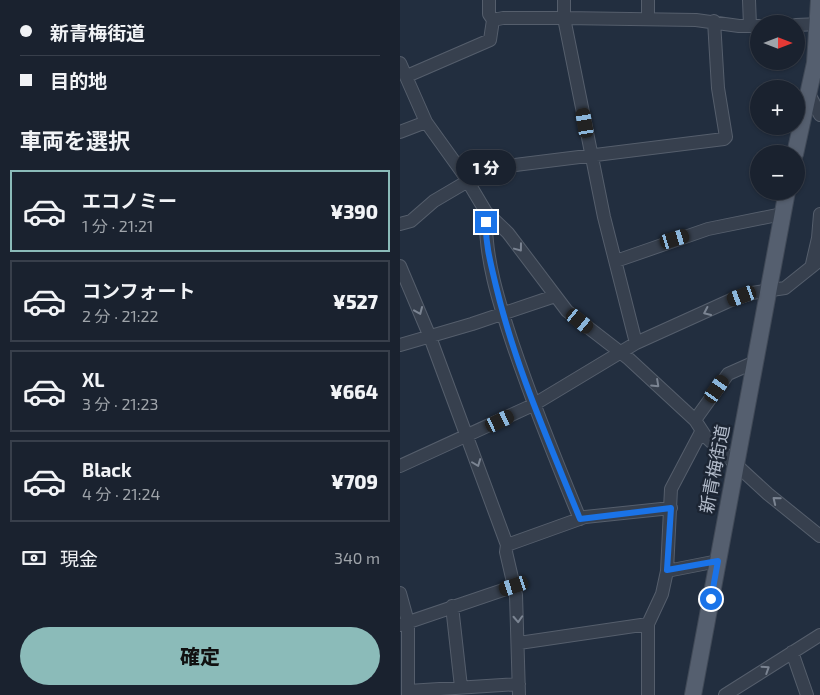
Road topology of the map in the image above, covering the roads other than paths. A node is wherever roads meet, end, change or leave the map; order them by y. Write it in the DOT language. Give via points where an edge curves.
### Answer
graph roads {
  1 [pos="489,0"];
  2 [pos="564,0"];
  3 [pos="648,0"];
  4 [pos="750,0"];
  5 [pos="819,0"];
  6 [pos="752,15"];
  7 [pos="564,18"];
  8 [pos="648,19"];
  9 [pos="493,20"];
  10 [pos="714,21"];
  11 [pos="819,24"];
  12 [pos="805,25"];
  13 [pos="750,26"];
  14 [pos="400,63"];
  15 [pos="407,76"];
  16 [pos="808,92"];
  17 [pos="820,115"];
  18 [pos="426,122"];
  19 [pos="400,132"];
  20 [pos="797,145"];
  21 [pos="591,156"];
  22 [pos="466,178"];
  23 [pos="785,200"];
  24 [pos="486,212"];
  25 [pos="782,214"];
  26 [pos="820,214"];
  27 [pos="400,224"];
  28 [pos="616,261"];
  29 [pos="816,262"];
  30 [pos="400,266"];
  31 [pos="769,290"];
  32 [pos="555,296"];
  33 [pos="503,314"];
  34 [pos="430,337"];
  35 [pos="636,342"];
  36 [pos="400,345"];
  37 [pos="619,353"];
  38 [pos="755,362"];
  39 [pos="533,405"];
  40 [pos="698,426"];
  41 [pos="466,438"];
  42 [pos="736,464"];
  43 [pos="400,466"];
  44 [pos="671,508"];
  45 [pos="580,519"];
  46 [pos="817,534"];
  47 [pos="507,545"];
  48 [pos="718,561"];
  49 [pos="667,570"];
  50 [pos="514,586"];
  51 [pos="400,593"];
  52 [pos="452,606"];
  53 [pos="404,623"];
  54 [pos="648,624"];
  55 [pos="820,635"];
  56 [pos="519,644"];
  57 [pos="792,652"];
  58 [pos="460,687"];
  59 [pos="519,689"];
  60 [pos="408,693"];
  61 [pos="648,695"];
  62 [pos="693,695"];
  63 [pos="725,695"];
  64 [pos="807,695"];
  1 -- 9 [label="street" via="489,14"];
  2 -- 7 [label="street"];
  3 -- 8 [label="street"];
  4 -- 6 [label="street"];
  5 -- 11 [label="main road"];
  7 -- 8 [label="street"];
  7 -- 9 [label="street"];
  7 -- 21 [label="street"];
  8 -- 10 [label="street"];
  9 -- 15 [label="street" via="490,40"];
  10 -- 13 [label="street"];
  10 -- 21 [label="street" via="718,88 726,137"];
  11 -- 12 [label="street"];
  11 -- 16 [label="main road"];
  14 -- 15 [label="street"];
  15 -- 18 [label="street"];
  16 -- 17 [label="street"];
  16 -- 20 [label="main road"];
  18 -- 19 [label="street"];
  18 -- 22 [label="street"];
  21 -- 22 [label="street" via="491,168"];
  21 -- 28 [label="street"];
  22 -- 24 [label="street"];
  22 -- 27 [label="street" via="411,221"];
  23 -- 25 [label="main road, 新青梅街道"];
  24 -- 32 [label="street, one-way" via="508,233"];
  24 -- 33 [label="street" via="486,232"];
  25 -- 28 [label="street" via="708,228"];
  25 -- 31 [label="main road, 新青梅街道"];
  26 -- 29 [label="street"];
  28 -- 35 [label="street"];
  29 -- 31 [label="street" via="785,288"];
  30 -- 34 [label="street, one-way"];
  31 -- 35 [label="street, one-way" via="731,300"];
  31 -- 38 [label="main road, 新青梅街道"];
  32 -- 33 [label="street"];
  32 -- 37 [label="street" via="567,311"];
  33 -- 34 [label="street"];
  33 -- 39 [label="street"];
  34 -- 36 [label="street"];
  34 -- 41 [label="street"];
  35 -- 37 [label="street"];
  37 -- 39 [label="street"];
  37 -- 40 [label="street, one-way"];
  38 -- 40 [label="street" via="728,374"];
  38 -- 42 [label="main road, 新青梅街道"];
  39 -- 41 [label="street"];
  39 -- 45 [label="street"];
  40 -- 42 [label="street"];
  40 -- 44 [label="street" via="674,482"];
  41 -- 43 [label="street"];
  41 -- 47 [label="street, one-way"];
  46 -- 42 [label="street, one-way"];
  42 -- 48 [label="main road, 新青梅街道"];
  44 -- 45 [label="street"];
  44 -- 49 [label="street"];
  45 -- 47 [label="street"];
  47 -- 50 [label="street"];
  48 -- 49 [label="street"];
  48 -- 62 [label="main road, 新青梅街道"];
  49 -- 54 [label="street" via="662,594"];
  50 -- 52 [label="street"];
  50 -- 56 [label="street, one-way"];
  51 -- 53 [label="street"];
  52 -- 53 [label="street"];
  52 -- 58 [label="street"];
  53 -- 60 [label="street"];
  54 -- 56 [label="street"];
  54 -- 61 [label="street"];
  55 -- 57 [label="street"];
  56 -- 59 [label="street"];
  63 -- 57 [label="street, one-way"];
  57 -- 64 [label="street"];
  58 -- 59 [label="street"];
  58 -- 60 [label="street"];
}
